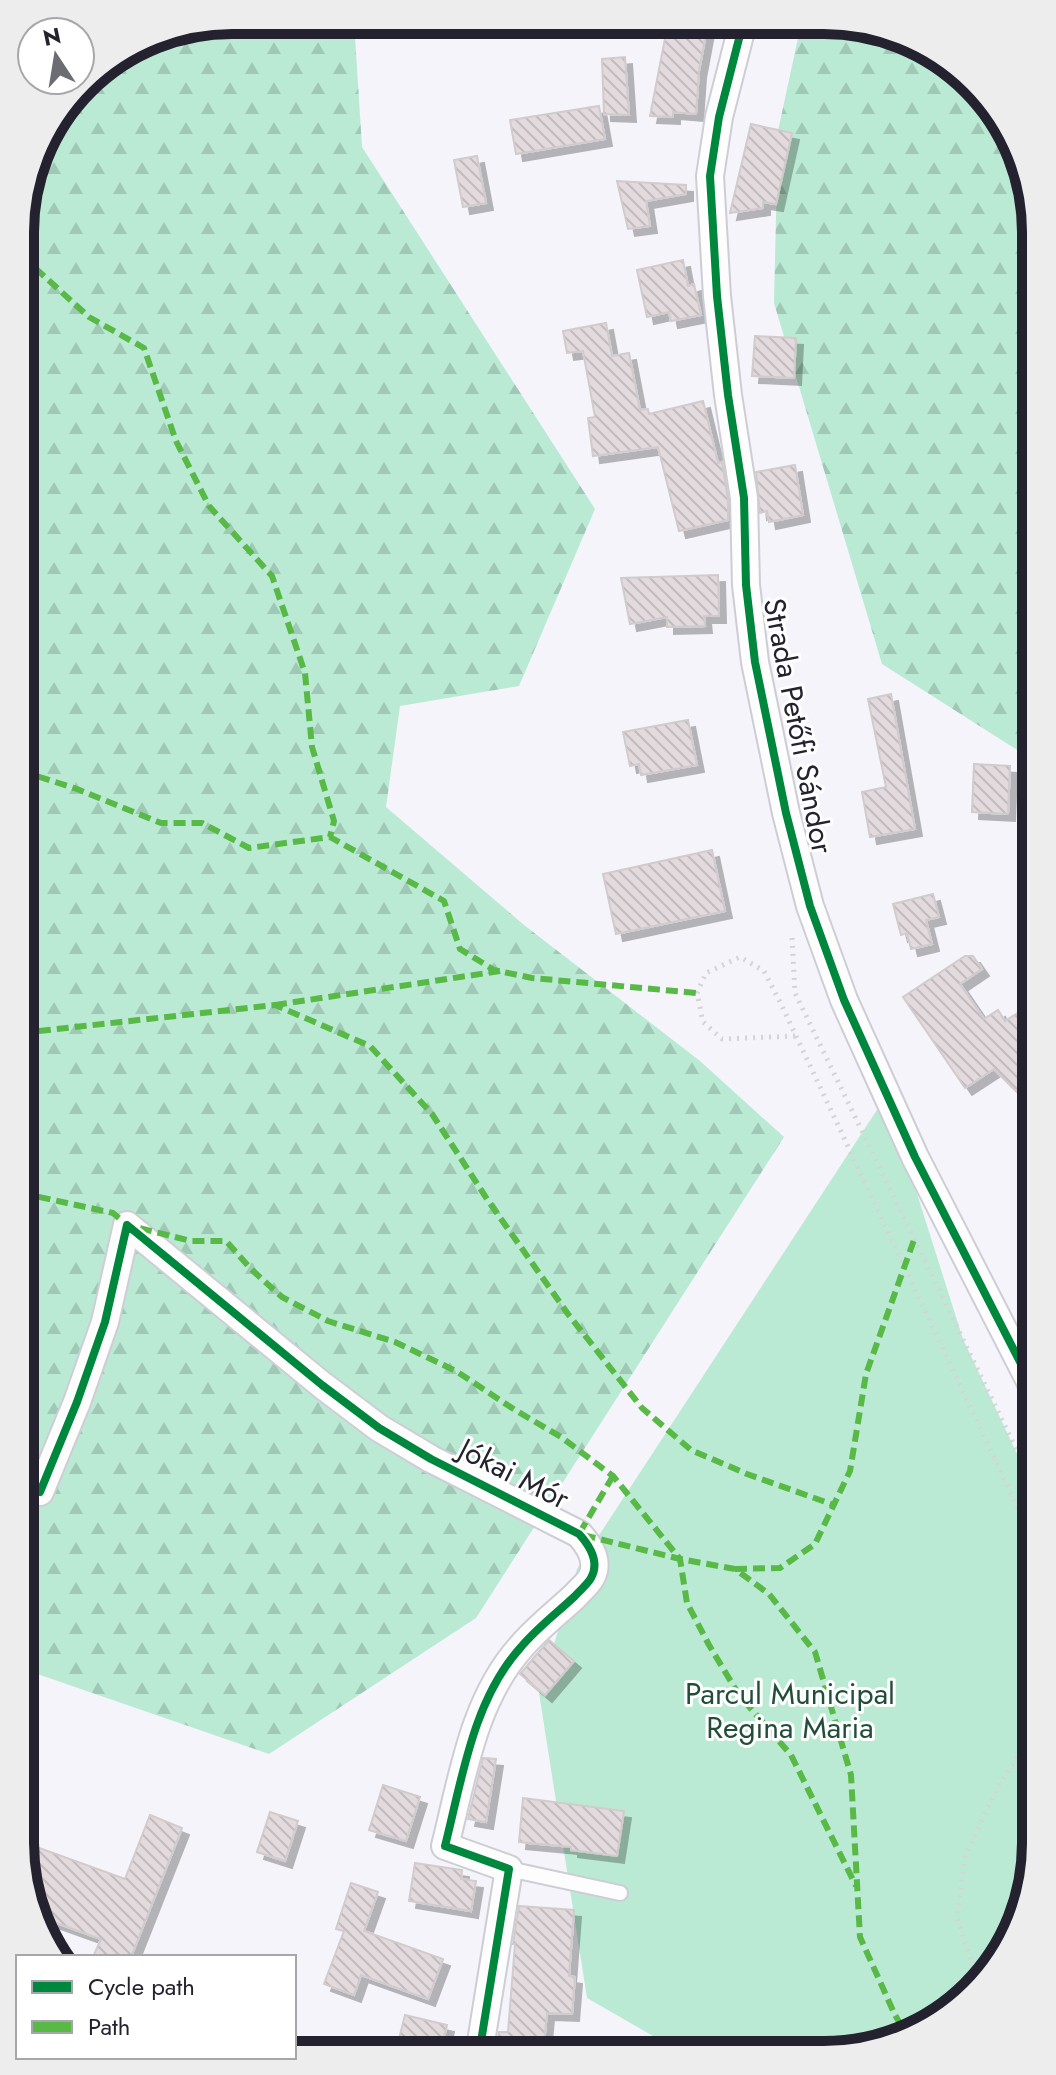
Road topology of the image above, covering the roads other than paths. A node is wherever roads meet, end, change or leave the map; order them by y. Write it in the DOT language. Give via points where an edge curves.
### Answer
graph roads {
  1 [pos="740,34"];
  2 [pos="1022,1366"];
  3 [pos="40,1492"];
  4 [pos="509,1869"];
  5 [pos="620,1893"];
  6 [pos="481,2041"];
  1 -- 2 [label="street, Strada Petőfi Sándor" via="710,176 717,296 744,498 755,662 786,813 810,906 844,1000 915,1157"];
  3 -- 4 [label="street, Jókai Mór" via="105,1322 127,1225 379,1428 579,1534 592,1552 592,1577 499,1674 474,1732 445,1846"];
  4 -- 5 [label="lane"];
  4 -- 6 [label="street"];
}
